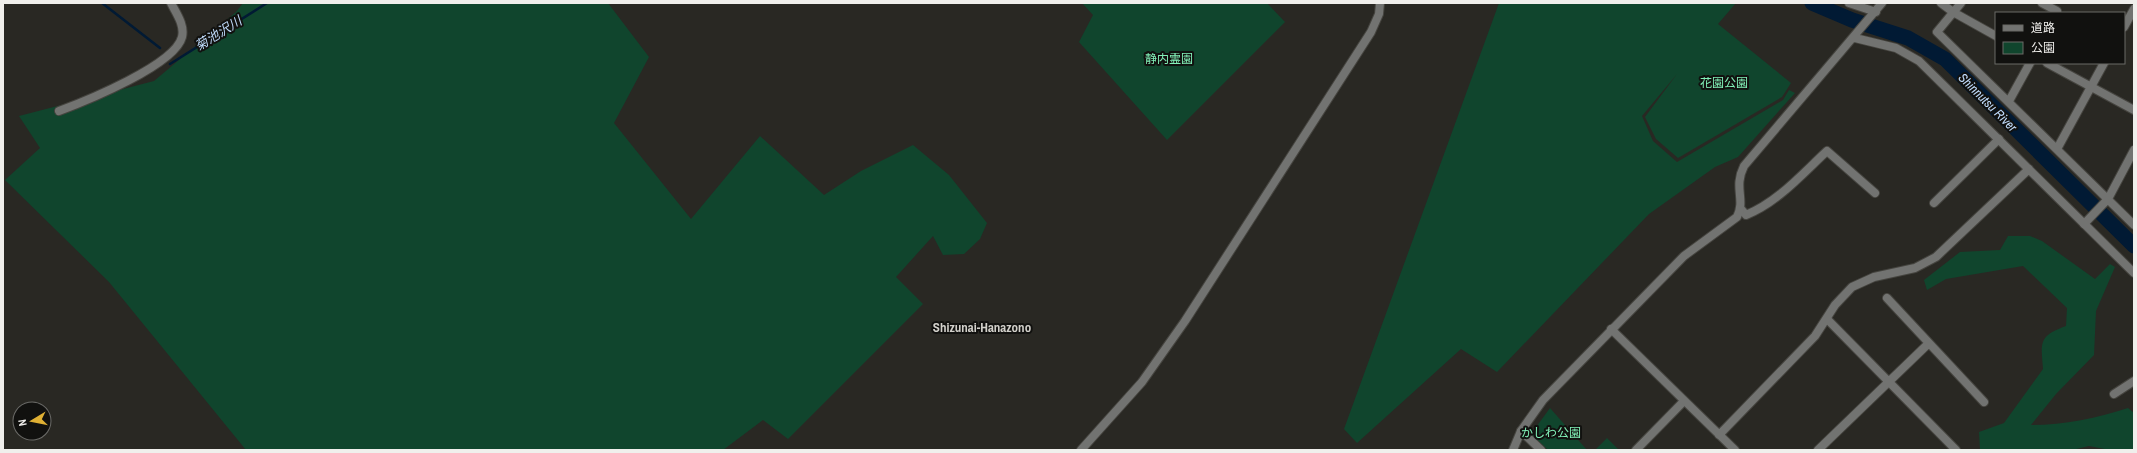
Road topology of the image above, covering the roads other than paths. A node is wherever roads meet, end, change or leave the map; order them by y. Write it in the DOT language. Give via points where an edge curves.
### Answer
graph roads {
  1 [pos="170,3"];
  2 [pos="1380,3"];
  3 [pos="1849,3"];
  4 [pos="1882,3"];
  5 [pos="1941,3"];
  6 [pos="1961,3"];
  7 [pos="2042,3"];
  8 [pos="2062,3"];
  9 [pos="2134,9"];
  10 [pos="1953,12"];
  11 [pos="2057,12"];
  12 [pos="1874,14"];
  13 [pos="2125,25"];
  14 [pos="1995,35"];
  15 [pos="1855,38"];
  16 [pos="2029,64"];
  17 [pos="2048,64"];
  18 [pos="2103,64"];
  19 [pos="2091,87"];
  20 [pos="2009,101"];
  21 [pos="2134,110"];
  22 [pos="58,111"];
  23 [pos="1999,139"];
  24 [pos="2057,149"];
  25 [pos="2134,150"];
  26 [pos="2029,169"];
  27 [pos="1875,193"];
  28 [pos="2106,202"];
  29 [pos="1934,203"];
  30 [pos="1741,209"];
  31 [pos="2084,224"];
  32 [pos="2134,225"];
  33 [pos="2134,273"];
  34 [pos="1887,298"];
  35 [pos="1828,319"];
  36 [pos="1611,329"];
  37 [pos="1929,343"];
  38 [pos="1888,381"];
  39 [pos="2134,381"];
  40 [pos="2114,394"];
  41 [pos="1684,401"];
  42 [pos="1984,402"];
  43 [pos="1521,431"];
  44 [pos="1719,434"];
  45 [pos="1081,450"];
  46 [pos="1513,450"];
  47 [pos="1541,450"];
  48 [pos="1636,450"];
  49 [pos="1735,450"];
  50 [pos="1818,450"];
  51 [pos="1956,450"];
  1 -- 22 [label="street" via="183,26 179,45 168,56 94,98"];
  2 -- 45 [label="street" via="1379,14 1371,32 1185,321 1142,382"];
  3 -- 12 [label="street"];
  4 -- 12 [label="street"];
  5 -- 10 [label="street"];
  6 -- 10 [label="street"];
  7 -- 11 [label="street"];
  8 -- 11 [label="street"];
  9 -- 13 [label="street"];
  10 -- 14 [label="street"];
  10 -- 20 [label="street" via="1937,32"];
  12 -- 15 [label="street"];
  15 -- 23 [label="street" via="1896,48 1913,57"];
  15 -- 30 [label="street" via="1744,166 1738,183"];
  16 -- 20 [label="street"];
  17 -- 19 [label="street"];
  18 -- 19 [label="street"];
  19 -- 21 [label="street"];
  19 -- 24 [label="street"];
  20 -- 24 [label="street"];
  23 -- 26 [label="street"];
  23 -- 29 [label="street"];
  24 -- 28 [label="street"];
  25 -- 28 [label="street"];
  26 -- 31 [label="street"];
  26 -- 35 [label="street" via="1936,256 1915,268 1874,277 1852,287 1835,304"];
  27 -- 30 [label="street" via="1827,151 1761,209 1746,215"];
  28 -- 31 [label="street"];
  28 -- 32 [label="street"];
  30 -- 36 [label="street" via="1737,217 1684,256"];
  31 -- 33 [label="street"];
  34 -- 37 [label="street"];
  35 -- 38 [label="street"];
  35 -- 44 [label="street" via="1815,336"];
  36 -- 41 [label="street"];
  36 -- 43 [label="street" via="1542,400"];
  37 -- 38 [label="street"];
  37 -- 42 [label="street"];
  38 -- 50 [label="street"];
  38 -- 51 [label="street"];
  39 -- 40 [label="street"];
  41 -- 44 [label="street"];
  41 -- 48 [label="street"];
  43 -- 46 [label="street"];
  43 -- 47 [label="street"];
  44 -- 49 [label="street"];
}
